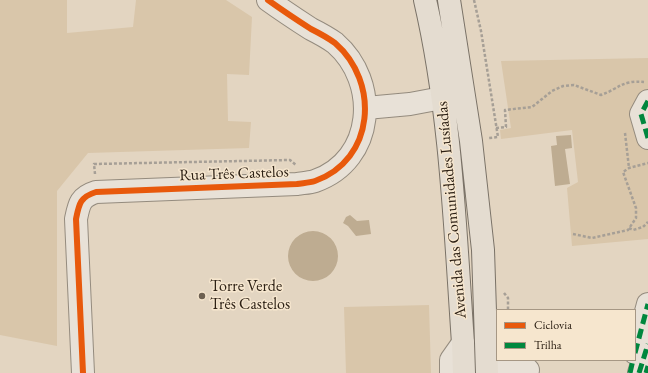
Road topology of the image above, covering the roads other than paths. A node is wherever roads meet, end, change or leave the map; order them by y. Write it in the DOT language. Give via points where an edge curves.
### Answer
graph roads {
  1 [pos="268,0"];
  2 [pos="425,0"];
  3 [pos="449,0"];
  4 [pos="442,98"];
  5 [pos="648,101"];
  6 [pos="366,108"];
  7 [pos="648,138"];
  8 [pos="648,304"];
  9 [pos="492,334"];
  10 [pos="464,343"];
  11 [pos="648,344"];
  12 [pos="636,349"];
  13 [pos="633,361"];
  14 [pos="648,366"];
  15 [pos="528,370"];
  16 [pos="83,373"];
  17 [pos="451,373"];
  18 [pos="464,373"];
  19 [pos="488,373"];
  20 [pos="496,373"];
  21 [pos="630,373"];
  22 [pos="640,373"];
  23 [pos="646,373"];
  1 -- 6 [label="street, Rua Três Castelos" via="292,25 335,43 355,68 363,88"];
  2 -- 4 [label="main road, Avenida das Comunidades Lusíadas" via="432,28"];
  3 -- 9 [label="main road, Avenida das Comunidades Lusíadas" via="472,157"];
  4 -- 6 [label="street"];
  4 -- 10 [label="main road, Avenida das Comunidades Lusíadas" via="449,143"];
  5 -- 7 [label="street" via="641,114"];
  6 -- 16 [label="street, Rua Três Castelos" via="364,128 347,159 332,172 315,181 297,184 96,192 87,195 80,202 76,219"];
  8 -- 12 [label="street"];
  9 -- 19 [label="main road, Avenida das Comunidades Lusíadas"];
  10 -- 17 [label="street" via="451,360"];
  10 -- 18 [label="main road, Avenida das Comunidades Lusíadas"];
  11 -- 22 [label="street"];
  13 -- 21 [label="street"];
  14 -- 23 [label="street"];
  15 -- 20 [label="street" via="520,362 504,362"];
}
